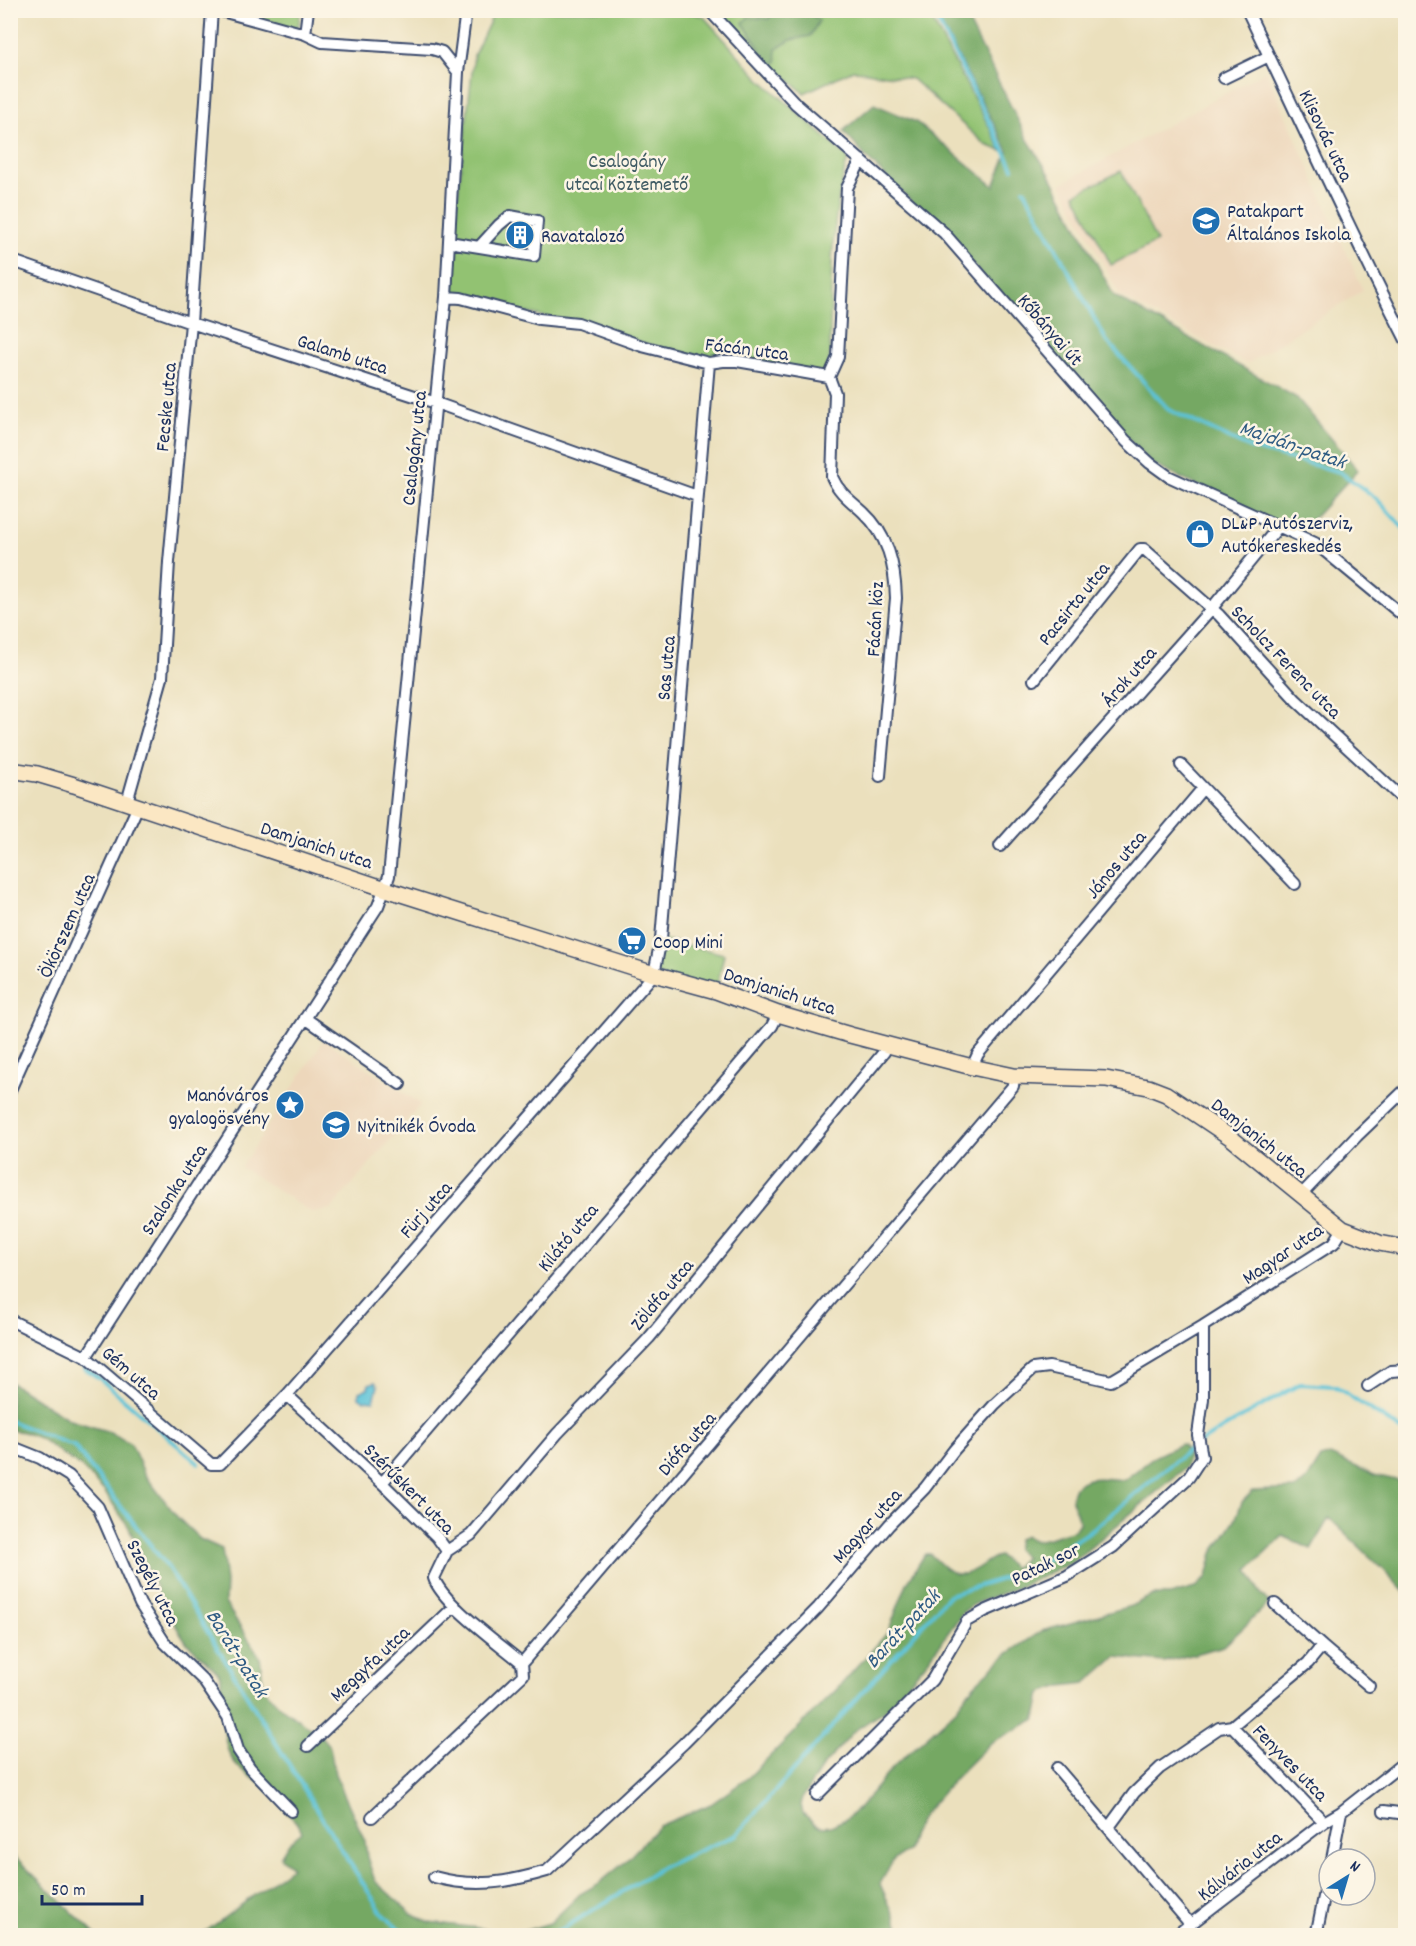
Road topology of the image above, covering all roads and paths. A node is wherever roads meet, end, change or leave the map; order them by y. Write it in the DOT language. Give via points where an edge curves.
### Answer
graph roads {
  1 [pos="212,10"];
  2 [pos="218,10"];
  3 [pos="308,10"];
  4 [pos="466,10"];
  5 [pos="709,10"];
  6 [pos="1247,10"];
  7 [pos="305,34"];
  8 [pos="1269,57"];
  9 [pos="458,72"];
  10 [pos="1224,78"];
  11 [pos="861,160"];
  12 [pos="449,242"];
  13 [pos="479,247"];
  14 [pos="10,260"];
  15 [pos="446,297"];
  16 [pos="191,323"];
  17 [pos="1406,340"];
  18 [pos="709,363"];
  19 [pos="829,377"];
  20 [pos="436,403"];
  21 [pos="697,496"];
  22 [pos="1279,526"];
  23 [pos="1140,549"];
  24 [pos="1212,608"];
  25 [pos="1406,618"];
  26 [pos="1034,680"];
  27 [pos="1181,765"];
  28 [pos="10,770"];
  29 [pos="880,776"];
  30 [pos="1203,788"];
  31 [pos="1406,802"];
  32 [pos="133,804"];
  33 [pos="1000,846"];
  34 [pos="1296,884"];
  35 [pos="385,889"];
  36 [pos="654,974"];
  37 [pos="778,1014"];
  38 [pos="305,1018"];
  39 [pos="887,1045"];
  40 [pos="972,1067"];
  41 [pos="1014,1076"];
  42 [pos="400,1084"];
  43 [pos="1406,1089"];
  44 [pos="10,1090"];
  45 [pos="1301,1196"];
  46 [pos="1343,1229"];
  47 [pos="1406,1248"];
  48 [pos="10,1320"];
  49 [pos="1203,1326"];
  50 [pos="86,1357"];
  51 [pos="1406,1370"];
  52 [pos="1368,1386"];
  53 [pos="287,1395"];
  54 [pos="10,1446"];
  55 [pos="220,1464"];
  56 [pos="382,1483"];
  57 [pos="447,1551"];
  58 [pos="1275,1604"];
  59 [pos="455,1606"];
  60 [pos="1322,1647"];
  61 [pos="522,1663"];
  62 [pos="1369,1686"];
  63 [pos="1232,1726"];
  64 [pos="308,1746"];
  65 [pos="1406,1761"];
  66 [pos="1057,1768"];
  67 [pos="817,1795"];
  68 [pos="1384,1810"];
  69 [pos="291,1811"];
  70 [pos="1341,1812"];
  71 [pos="1406,1814"];
  72 [pos="372,1817"];
  73 [pos="1324,1822"];
  74 [pos="1109,1827"];
  75 [pos="1334,1847"];
  76 [pos="434,1876"];
  77 [pos="1322,1907"];
  78 [pos="1191,1925"];
  79 [pos="1175,1935"];
  80 [pos="1316,1935"];
  1 -- 16 [label="street, Fecske utca"];
  2 -- 7 [label="street"];
  3 -- 7 [label="street"];
  4 -- 9 [label="street, Csalogány utca"];
  5 -- 11 [label="street, Kőbányai út" via="796,104"];
  6 -- 8 [label="street, Klisovác utca"];
  7 -- 9 [label="street" via="322,42 432,49 442,52"];
  8 -- 10 [label="street"];
  8 -- 17 [label="street, Klisovác utca"];
  9 -- 12 [label="street, Csalogány utca"];
  11 -- 19 [label="street" via="847,188 838,357"];
  11 -- 22 [label="street, Kőbányai út" via="944,233 1144,459 1168,476"];
  12 -- 13 [label="street"];
  12 -- 15 [label="street, Csalogány utca"];
  13 -- 13 [label="street" via="534,256 537,220 510,216"];
  14 -- 16 [label="street, Galamb utca"];
  15 -- 18 [label="street, Fácán utca" via="540,319 578,323 642,346"];
  15 -- 20 [label="street, Csalogány utca"];
  16 -- 20 [label="street, Galamb utca"];
  16 -- 32 [label="street, Fecske utca" via="162,678"];
  18 -- 19 [label="street, Fácán utca" via="737,362"];
  18 -- 21 [label="street, Sas utca"];
  19 -- 29 [label="street, Fácán köz" via="835,393 832,477 836,487 883,537 895,575"];
  20 -- 21 [label="street, Galamb utca"];
  20 -- 35 [label="street, Csalogány utca"];
  21 -- 36 [label="street, Sas utca" via="661,939"];
  22 -- 24 [label="street, Árok utca"];
  22 -- 25 [label="street, Kőbányai út" via="1315,543"];
  23 -- 24 [label="street, Scholcz Ferenc utca"];
  23 -- 26 [label="street, Pacsirta utca"];
  24 -- 31 [label="street, Scholcz Ferenc utca" via="1296,700"];
  24 -- 33 [label="street, Árok utca"];
  27 -- 30 [label="street"];
  28 -- 32 [label="main road, Damjanich utca" via="36,774"];
  30 -- 34 [label="street"];
  30 -- 40 [label="street, János utca" via="978,1054"];
  32 -- 35 [label="main road, Damjanich utca"];
  32 -- 44 [label="street, Ökörszem utca"];
  35 -- 36 [label="main road, Damjanich utca"];
  35 -- 38 [label="street, Szalonka utca" via="378,906"];
  36 -- 37 [label="main road, Damjanich utca"];
  36 -- 53 [label="street, Fürj utca"];
  37 -- 39 [label="main road, Damjanich utca"];
  37 -- 56 [label="street, Kilátó utca" via="772,1026"];
  38 -- 42 [label="street"];
  38 -- 50 [label="street, Szalonka utca"];
  39 -- 40 [label="main road, Damjanich utca"];
  39 -- 57 [label="street, Zöldfa utca" via="826,1125 649,1338 557,1434 471,1535"];
  40 -- 41 [label="main road, Damjanich utca"];
  41 -- 45 [label="main road, Damjanich utca" via="1106,1079 1166,1094 1230,1137"];
  41 -- 61 [label="street, Diófa utca" via="1013,1086"];
  43 -- 45 [label="street"];
  45 -- 46 [label="main road, Damjanich utca"];
  46 -- 47 [label="main road, Damjanich utca" via="1379,1243"];
  46 -- 49 [label="street, Magyar utca" via="1334,1243"];
  48 -- 50 [label="street, Gém utca"];
  49 -- 67 [label="street, Patak sor" via="1203,1399 1198,1435 1202,1457 1189,1477 1113,1547 1067,1576 968,1621 932,1680"];
  49 -- 76 [label="street, Magyar utca" via="1111,1381 1049,1367 1033,1369 995,1404 818,1608 684,1743 547,1871 483,1884 456,1883"];
  50 -- 55 [label="street, Gém utca" via="211,1464"];
  51 -- 52 [label="street" via="1391,1371"];
  53 -- 55 [label="street, Fürj utca"];
  53 -- 56 [label="street, Szérűskert utca"];
  54 -- 69 [label="street, Szegély utca" via="69,1476 98,1507 140,1604 165,1643 202,1680 228,1717 238,1750 250,1768"];
  56 -- 57 [label="street, Szérűskert utca"];
  57 -- 59 [label="street, Szérűskert utca" via="434,1578 436,1586"];
  58 -- 60 [label="street"];
  59 -- 61 [label="street, Szérűskert utca"];
  59 -- 64 [label="street, Meggyfa utca"];
  60 -- 62 [label="street"];
  60 -- 63 [label="street, Fenyves utca"];
  61 -- 72 [label="street, Diófa utca" via="523,1675"];
  63 -- 73 [label="street, Fenyves utca"];
  63 -- 74 [label="street, Fenyves utca" via="1219,1728 1160,1768 1134,1793"];
  65 -- 70 [label="street"];
  66 -- 74 [label="street"];
  68 -- 71 [label="street"];
  70 -- 73 [label="street, Kálvária utca"];
  70 -- 75 [label="street"];
  73 -- 78 [label="street, Kálvária utca"];
  74 -- 78 [label="street"];
  77 -- 80 [label="street"];
  78 -- 79 [label="street, Kálvária utca"];
}
